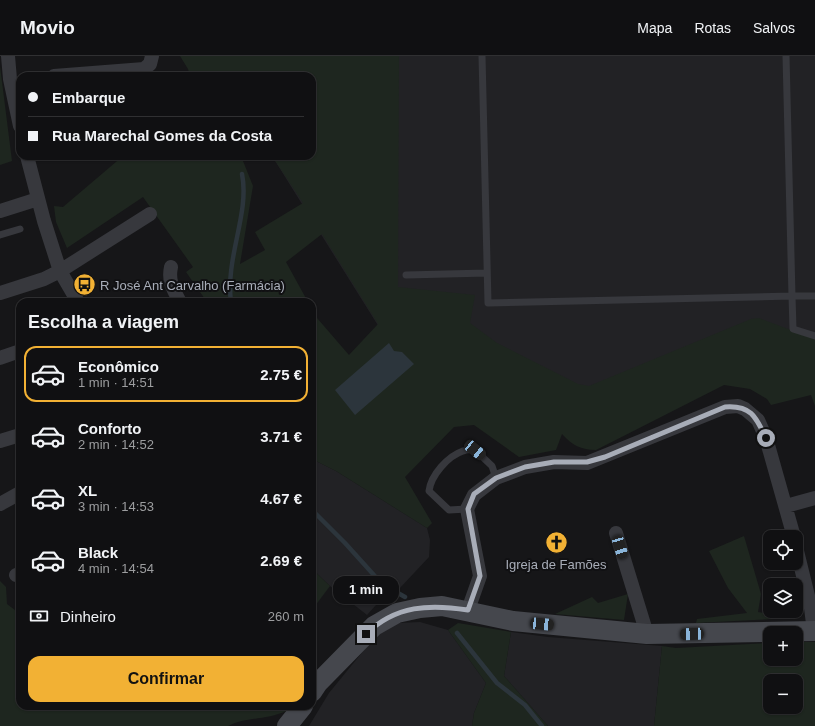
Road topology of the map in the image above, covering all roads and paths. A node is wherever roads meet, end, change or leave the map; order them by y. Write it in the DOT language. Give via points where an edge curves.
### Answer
graph roads {
  1 [pos="8,56"];
  2 [pos="152,56"];
  3 [pos="482,56"];
  4 [pos="786,56"];
  5 [pos="105,72"];
  6 [pos="15,79"];
  7 [pos="28,160"];
  8 [pos="38,199"];
  9 [pos="0,211"];
  10 [pos="150,214"];
  11 [pos="20,228"];
  12 [pos="0,235"];
  13 [pos="171,267"];
  14 [pos="60,272"];
  15 [pos="487,273"];
  16 [pos="406,275"];
  17 [pos="0,293"];
  18 [pos="792,296"];
  19 [pos="815,296"];
  20 [pos="76,298"];
  21 [pos="178,298"];
  22 [pos="815,336"];
  23 [pos="16,352"];
  24 [pos="0,358"];
  25 [pos="16,436"];
  26 [pos="0,441"];
  27 [pos="496,478"];
  28 [pos="16,494"];
  29 [pos="815,498"];
  30 [pos="0,504"];
  31 [pos="786,506"];
  32 [pos="468,509"];
  33 [pos="792,530"];
  34 [pos="616,533"];
  35 [pos="802,570"];
  36 [pos="468,610"];
  37 [pos="814,631"];
  38 [pos="646,634"];
  39 [pos="316,682"];
  40 [pos="301,710"];
  41 [pos="303,710"];
  42 [pos="287,726"];
  43 [pos="301,726"];
  1 -- 6 [label="street"];
  2 -- 5 [label="street" via="150,64 144,69"];
  3 -- 15 [label="lane"];
  4 -- 18 [label="lane"];
  7 -- 8 [label="street"];
  8 -- 9 [label="street"];
  8 -- 14 [label="street"];
  10 -- 14 [label="street"];
  11 -- 12 [label="lane"];
  13 -- 21 [label="street" via="170,284"];
  14 -- 17 [label="street"];
  14 -- 20 [label="street"];
  15 -- 16 [label="lane"];
  15 -- 18 [label="lane" via="488,303"];
  18 -- 19 [label="lane"];
  18 -- 22 [label="lane" via="793,329"];
  23 -- 24 [label="street"];
  25 -- 26 [label="street"];
  27 -- 31 [label="street" via="525,467 554,462 587,462 605,457 725,407 738,406 758,420 766,438"];
  27 -- 32 [label="street" via="474,494"];
  27 -- 32 [label="lane" via="492,466 475,450 464,450 454,454 443,464 429,490 449,510"];
  28 -- 30 [label="street"];
  29 -- 31 [label="street"];
  31 -- 33 [label="street"];
  32 -- 36 [label="street" via="480,576"];
  34 -- 38 [label="street"];
  35 -- 37 [label="street"];
  36 -- 38 [label="main road" via="513,621"];
  36 -- 39 [label="main road" via="442,606 397,613 374,626"];
  37 -- 38 [label="main road"];
  40 -- 42 [label="main road"];
  41 -- 43 [label="main road"];
}
